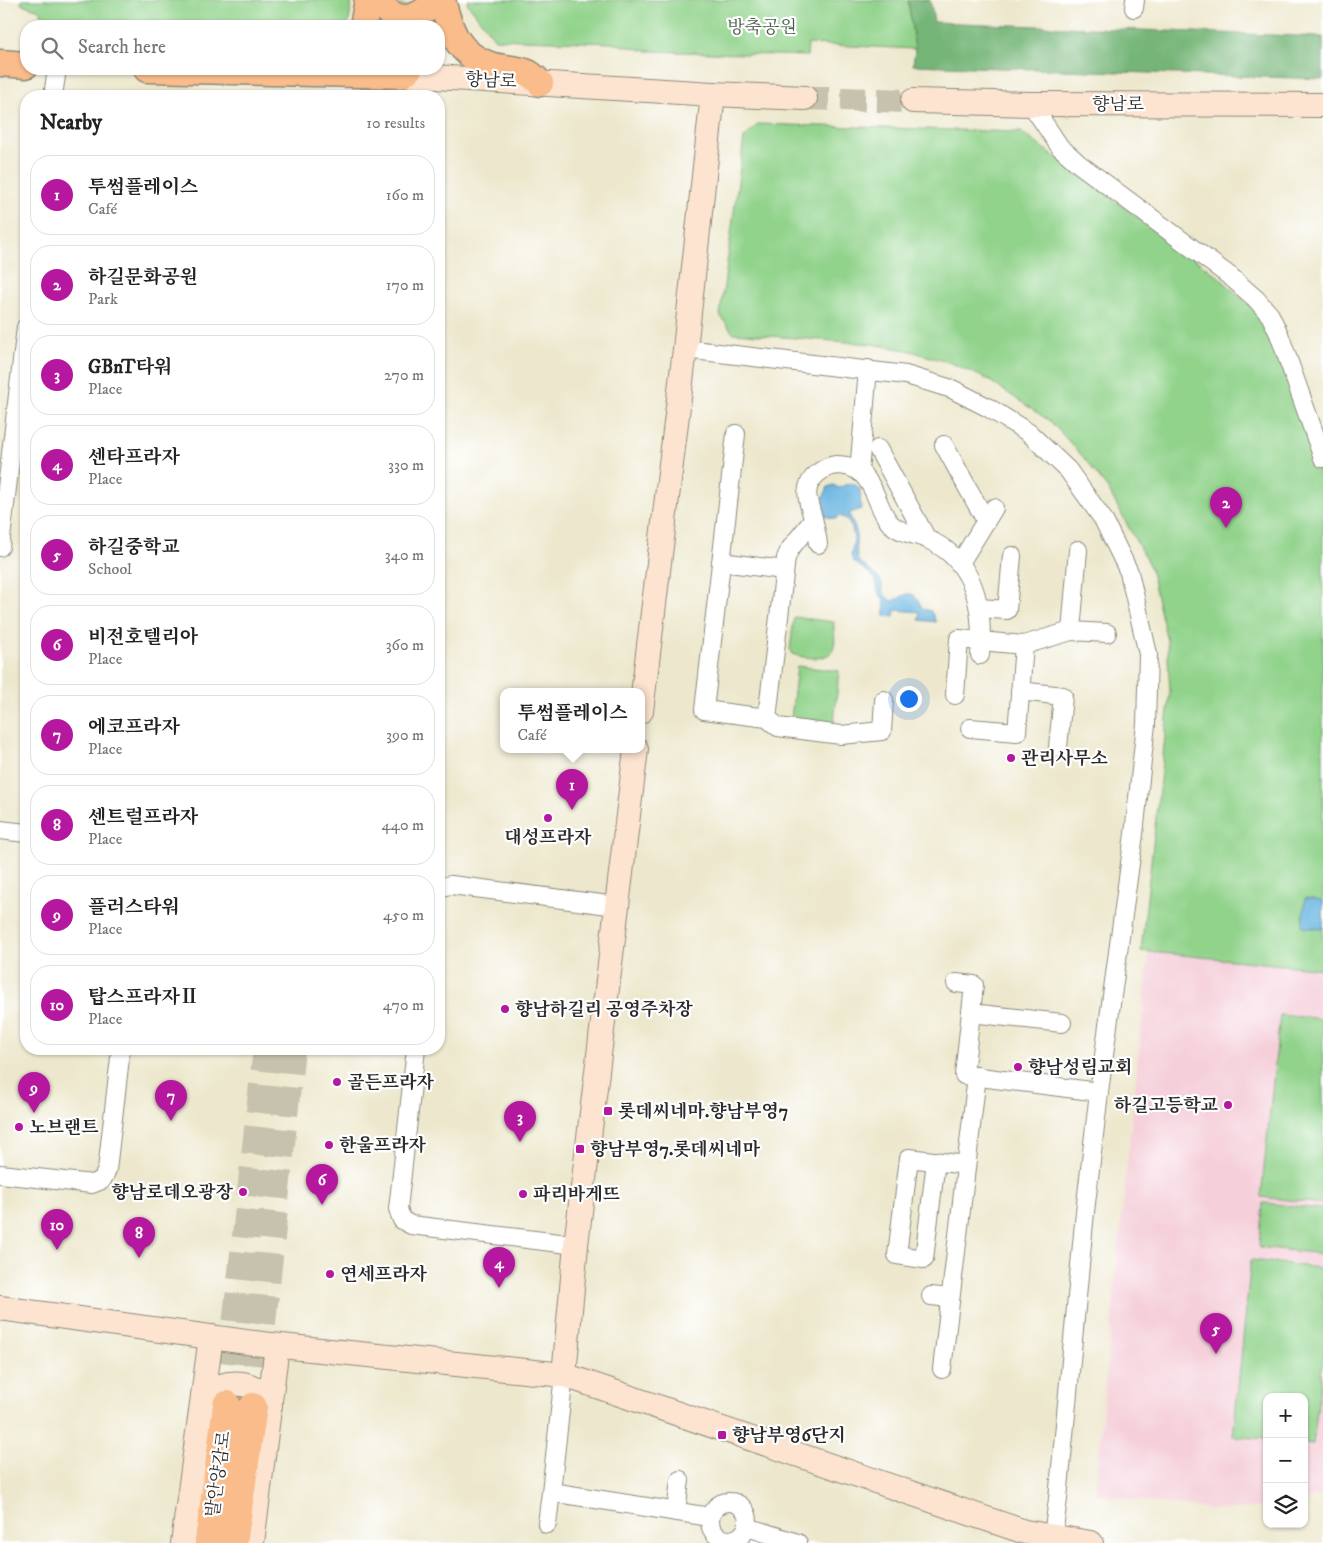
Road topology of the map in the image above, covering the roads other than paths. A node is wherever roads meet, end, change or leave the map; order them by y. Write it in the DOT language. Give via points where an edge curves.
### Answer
graph roads {
  1 [pos="368,0"];
  2 [pos="372,0"];
  3 [pos="378,0"];
  4 [pos="437,0"];
  5 [pos="441,0"];
  6 [pos="364,20"];
  7 [pos="375,20"];
  8 [pos="439,20"];
  9 [pos="0,64"];
  10 [pos="20,65"];
  11 [pos="56,75"];
  12 [pos="435,75"];
  13 [pos="540,83"];
  14 [pos="54,90"];
  15 [pos="713,94"];
  16 [pos="805,98"];
  17 [pos="913,101"];
  18 [pos="1031,104"];
  19 [pos="1323,105"];
  20 [pos="685,349"];
  21 [pos="20,356"];
  22 [pos="868,369"];
  23 [pos="8,414"];
  24 [pos="736,434"];
  25 [pos="944,445"];
  26 [pos="878,449"];
  27 [pos="1323,458"];
  28 [pos="859,472"];
  29 [pos="813,520"];
  30 [pos="927,539"];
  31 [pos="818,544"];
  32 [pos="0,547"];
  33 [pos="1078,550"];
  34 [pos="1012,556"];
  35 [pos="721,562"];
  36 [pos="960,563"];
  37 [pos="784,570"];
  38 [pos="979,608"];
  39 [pos="1071,631"];
  40 [pos="1107,633"];
  41 [pos="1024,645"];
  42 [pos="981,648"];
  43 [pos="644,688"];
  44 [pos="1020,692"];
  45 [pos="955,695"];
  46 [pos="884,700"];
  47 [pos="767,718"];
  48 [pos="970,728"];
  49 [pos="1058,747"];
  50 [pos="636,753"];
  51 [pos="0,830"];
  52 [pos="20,832"];
  53 [pos="445,886"];
  54 [pos="617,906"];
  55 [pos="956,983"];
  56 [pos="971,1013"];
  57 [pos="1062,1022"];
  58 [pos="120,1055"];
  59 [pos="415,1055"];
  60 [pos="977,1076"];
  61 [pos="1099,1092"];
  62 [pos="936,1161"];
  63 [pos="966,1165"];
  64 [pos="0,1174"];
  65 [pos="576,1245"];
  66 [pos="931,1296"];
  67 [pos="950,1298"];
  68 [pos="0,1308"];
  69 [pos="211,1338"];
  70 [pos="277,1346"];
  71 [pos="942,1369"];
  72 [pos="564,1375"];
  73 [pos="238,1404"];
  74 [pos="680,1480"];
  75 [pos="551,1492"];
  76 [pos="676,1512"];
  77 [pos="710,1517"];
  78 [pos="547,1524"];
  79 [pos="747,1527"];
  80 [pos="1052,1540"];
  81 [pos="725,1542"];
  82 [pos="790,1542"];
  83 [pos="183,1543"];
  84 [pos="209,1543"];
  85 [pos="233,1543"];
  86 [pos="252,1543"];
  87 [pos="1091,1543"];
  1 -- 6 [label="main road"];
  2 -- 7 [label="main road"];
  3 -- 4 [label="main road" via="383,8 401,18 419,15"];
  5 -- 8 [label="main road"];
  5 -- 13 [label="main road" via="452,35 473,56 490,65 528,73"];
  9 -- 10 [label="main road"];
  11 -- 14 [label="street"];
  12 -- 13 [label="street, 향남로"];
  13 -- 15 [label="street, 향남로"];
  15 -- 16 [label="street, 향남로"];
  15 -- 20 [label="street"];
  17 -- 18 [label="street, 향남로"];
  18 -- 19 [label="street, 향남로"];
  18 -- 27 [label="street" via="1060,147 1079,164 1231,277 1270,315"];
  20 -- 22 [label="street"];
  20 -- 43 [label="street"];
  21 -- 23 [label="street"];
  22 -- 28 [label="street"];
  22 -- 61 [label="street" via="906,375 952,389 1029,433 1068,470 1103,519 1129,572 1148,654 1146,724"];
  23 -- 32 [label="street"];
  24 -- 35 [label="street"];
  25 -- 36 [label="street" via="990,515"];
  26 -- 30 [label="street"];
  28 -- 29 [label="street" via="844,465 833,466 815,476 807,496"];
  28 -- 30 [label="street" via="870,484 890,523 905,533"];
  29 -- 31 [label="street"];
  29 -- 37 [label="street" via="790,549"];
  30 -- 36 [label="street"];
  33 -- 39 [label="street"];
  34 -- 38 [label="street" via="1007,610"];
  35 -- 37 [label="street"];
  35 -- 47 [label="street" via="704,710"];
  36 -- 38 [label="street" via="970,580"];
  37 -- 47 [label="street"];
  38 -- 42 [label="street"];
  39 -- 40 [label="street"];
  39 -- 41 [label="street"];
  41 -- 42 [label="street"];
  41 -- 44 [label="street"];
  42 -- 45 [label="street" via="959,639"];
  44 -- 48 [label="street" via="1017,732"];
  44 -- 49 [label="street" via="1068,696"];
  46 -- 47 [label="street" via="882,731 841,735 778,727"];
  50 -- 54 [label="street"];
  51 -- 52 [label="street"];
  53 -- 54 [label="street"];
  54 -- 65 [label="street"];
  55 -- 56 [label="street" via="974,985"];
  56 -- 57 [label="street"];
  56 -- 60 [label="street" via="964,1074"];
  58 -- 64 [label="street" via="107,1170 102,1180 92,1184"];
  59 -- 65 [label="street" via="398,1209 402,1220 411,1225"];
  60 -- 61 [label="street"];
  60 -- 63 [label="street"];
  61 -- 80 [label="street"];
  62 -- 62 [label="street" via="909,1158 897,1255 924,1259"];
  62 -- 63 [label="street"];
  63 -- 67 [label="street"];
  65 -- 72 [label="street"];
  66 -- 67 [label="street"];
  67 -- 71 [label="street"];
  68 -- 69 [label="street"];
  69 -- 70 [label="street"];
  69 -- 73 [label="street"];
  70 -- 72 [label="street"];
  70 -- 73 [label="street"];
  72 -- 75 [label="street"];
  72 -- 80 [label="street"];
  73 -- 83 [label="street"];
  73 -- 84 [label="highway, 발안양감로"];
  73 -- 85 [label="highway, 발안양감로"];
  73 -- 86 [label="street"];
  74 -- 76 [label="street"];
  75 -- 76 [label="street"];
  75 -- 78 [label="street"];
  76 -- 77 [label="street"];
  77 -- 79 [label="street" via="719,1504 732,1502 746,1512"];
  77 -- 81 [label="street" via="713,1533"];
  79 -- 81 [label="street" via="738,1538"];
  79 -- 82 [label="street"];
  80 -- 87 [label="street"];
}
